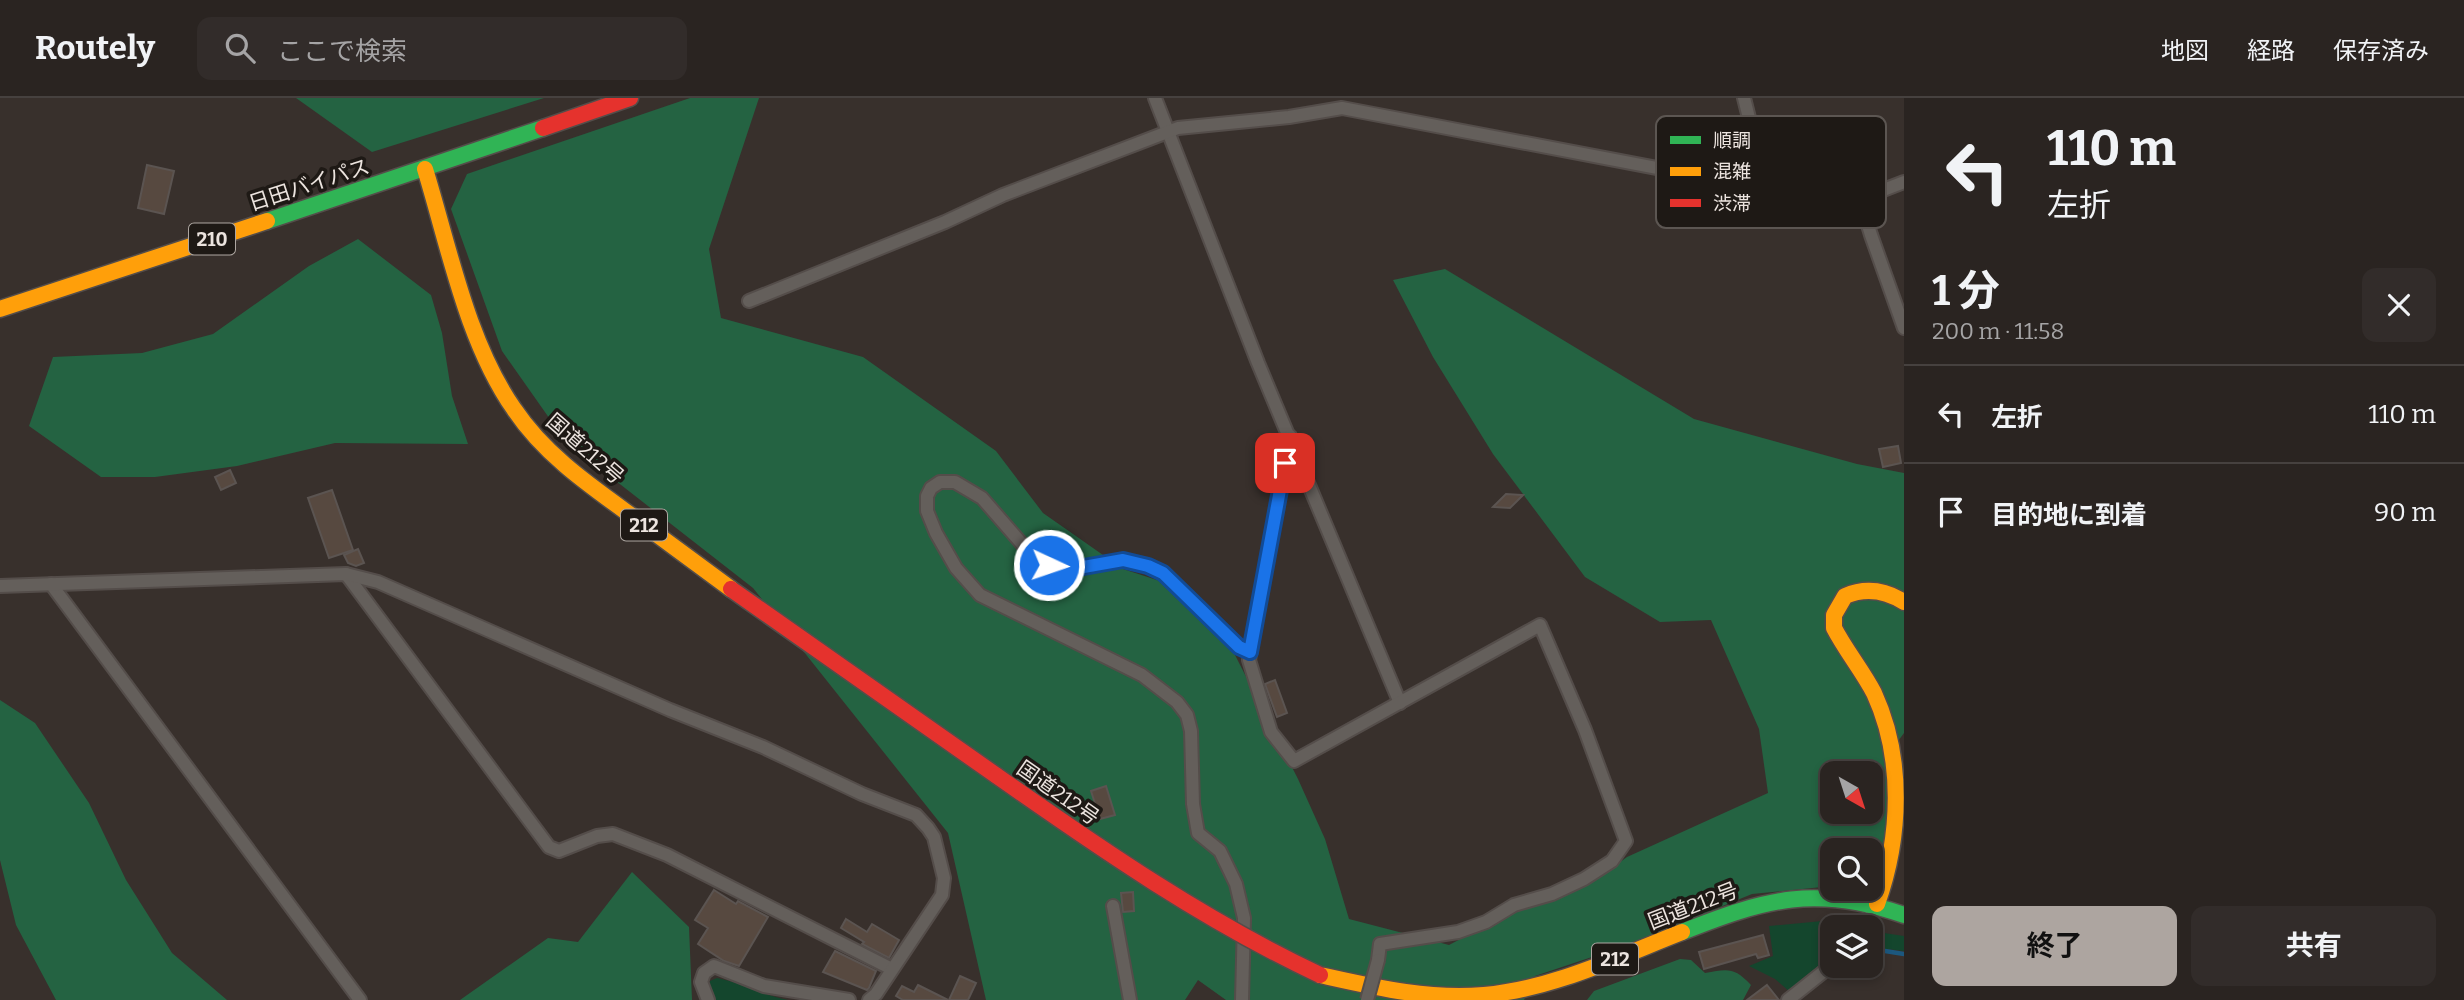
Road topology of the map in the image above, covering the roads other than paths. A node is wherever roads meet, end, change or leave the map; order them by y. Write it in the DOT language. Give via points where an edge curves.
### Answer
graph roads {
  1 [pos="630,98"];
  2 [pos="1155,98"];
  3 [pos="1744,98"];
  4 [pos="1748,116"];
  5 [pos="1169,131"];
  6 [pos="425,169"];
  7 [pos="1656,169"];
  8 [pos="1904,183"];
  9 [pos="1886,190"];
  10 [pos="1869,228"];
  11 [pos="749,301"];
  12 [pos="0,309"];
  13 [pos="1904,328"];
  14 [pos="1290,436"];
  15 [pos="346,574"];
  16 [pos="51,584"];
  17 [pos="0,586"];
  18 [pos="1904,601"];
  19 [pos="1250,652"];
  20 [pos="1400,703"];
  21 [pos="1900,837"];
  22 [pos="1877,904"];
  23 [pos="1113,906"];
  24 [pos="1871,915"];
  25 [pos="1904,915"];
  26 [pos="892,969"];
  27 [pos="1820,975"];
  28 [pos="360,1000"];
  29 [pos="708,1000"];
  30 [pos="849,1000"];
  31 [pos="869,1000"];
  32 [pos="1130,1000"];
  33 [pos="1242,1000"];
  34 [pos="1367,1000"];
  35 [pos="1788,1000"];
  1 -- 6 [label="main road, 日田バイパス / 210"];
  2 -- 5 [label="street"];
  3 -- 4 [label="street"];
  5 -- 7 [label="street" via="1342,108"];
  5 -- 11 [label="street"];
  5 -- 14 [label="street"];
  6 -- 12 [label="main road, 日田バイパス / 210"];
  6 -- 22 [label="main road, 国道212号 / 212, bridge" via="489,367 513,409 562,462 702,569 1141,876 1274,954 1320,975 1406,992 1483,996 1564,978 1748,906 1799,897 1840,897"];
  8 -- 9 [label="street"];
  10 -- 13 [label="street"];
  14 -- 19 [label="street"];
  14 -- 20 [label="street"];
  15 -- 16 [label="street"];
  15 -- 26 [label="street" via="549,847 559,851 613,834 667,855"];
  15 -- 26 [label="street" via="378,582 916,815 934,837 944,878 942,895"];
  16 -- 17 [label="street"];
  16 -- 28 [label="street"];
  18 -- 21 [label="main road" via="1867,589 1845,596 1834,615 1840,642 1878,699 1895,748"];
  19 -- 20 [label="street" via="1271,732 1294,761"];
  19 -- 33 [label="street" via="1239,647 1163,573 1123,560 1078,568 1049,565 1029,552 982,498 955,482 940,482 927,496 927,511 936,533 956,568 980,594 1142,674 1187,715 1198,833 1220,851 1236,884 1244,918"];
  20 -- 34 [label="street, bridge" via="1540,625 1626,841 1612,862 1584,879 1514,905 1486,922 1458,932 1380,944"];
  21 -- 22 [label="main road"];
  22 -- 24 [label="street"];
  22 -- 25 [label="main road, 国道212号 / 212"];
  23 -- 32 [label="street"];
  26 -- 31 [label="street"];
  27 -- 35 [label="street"];
  29 -- 30 [label="street" via="701,982 714,966 764,986"];
}
